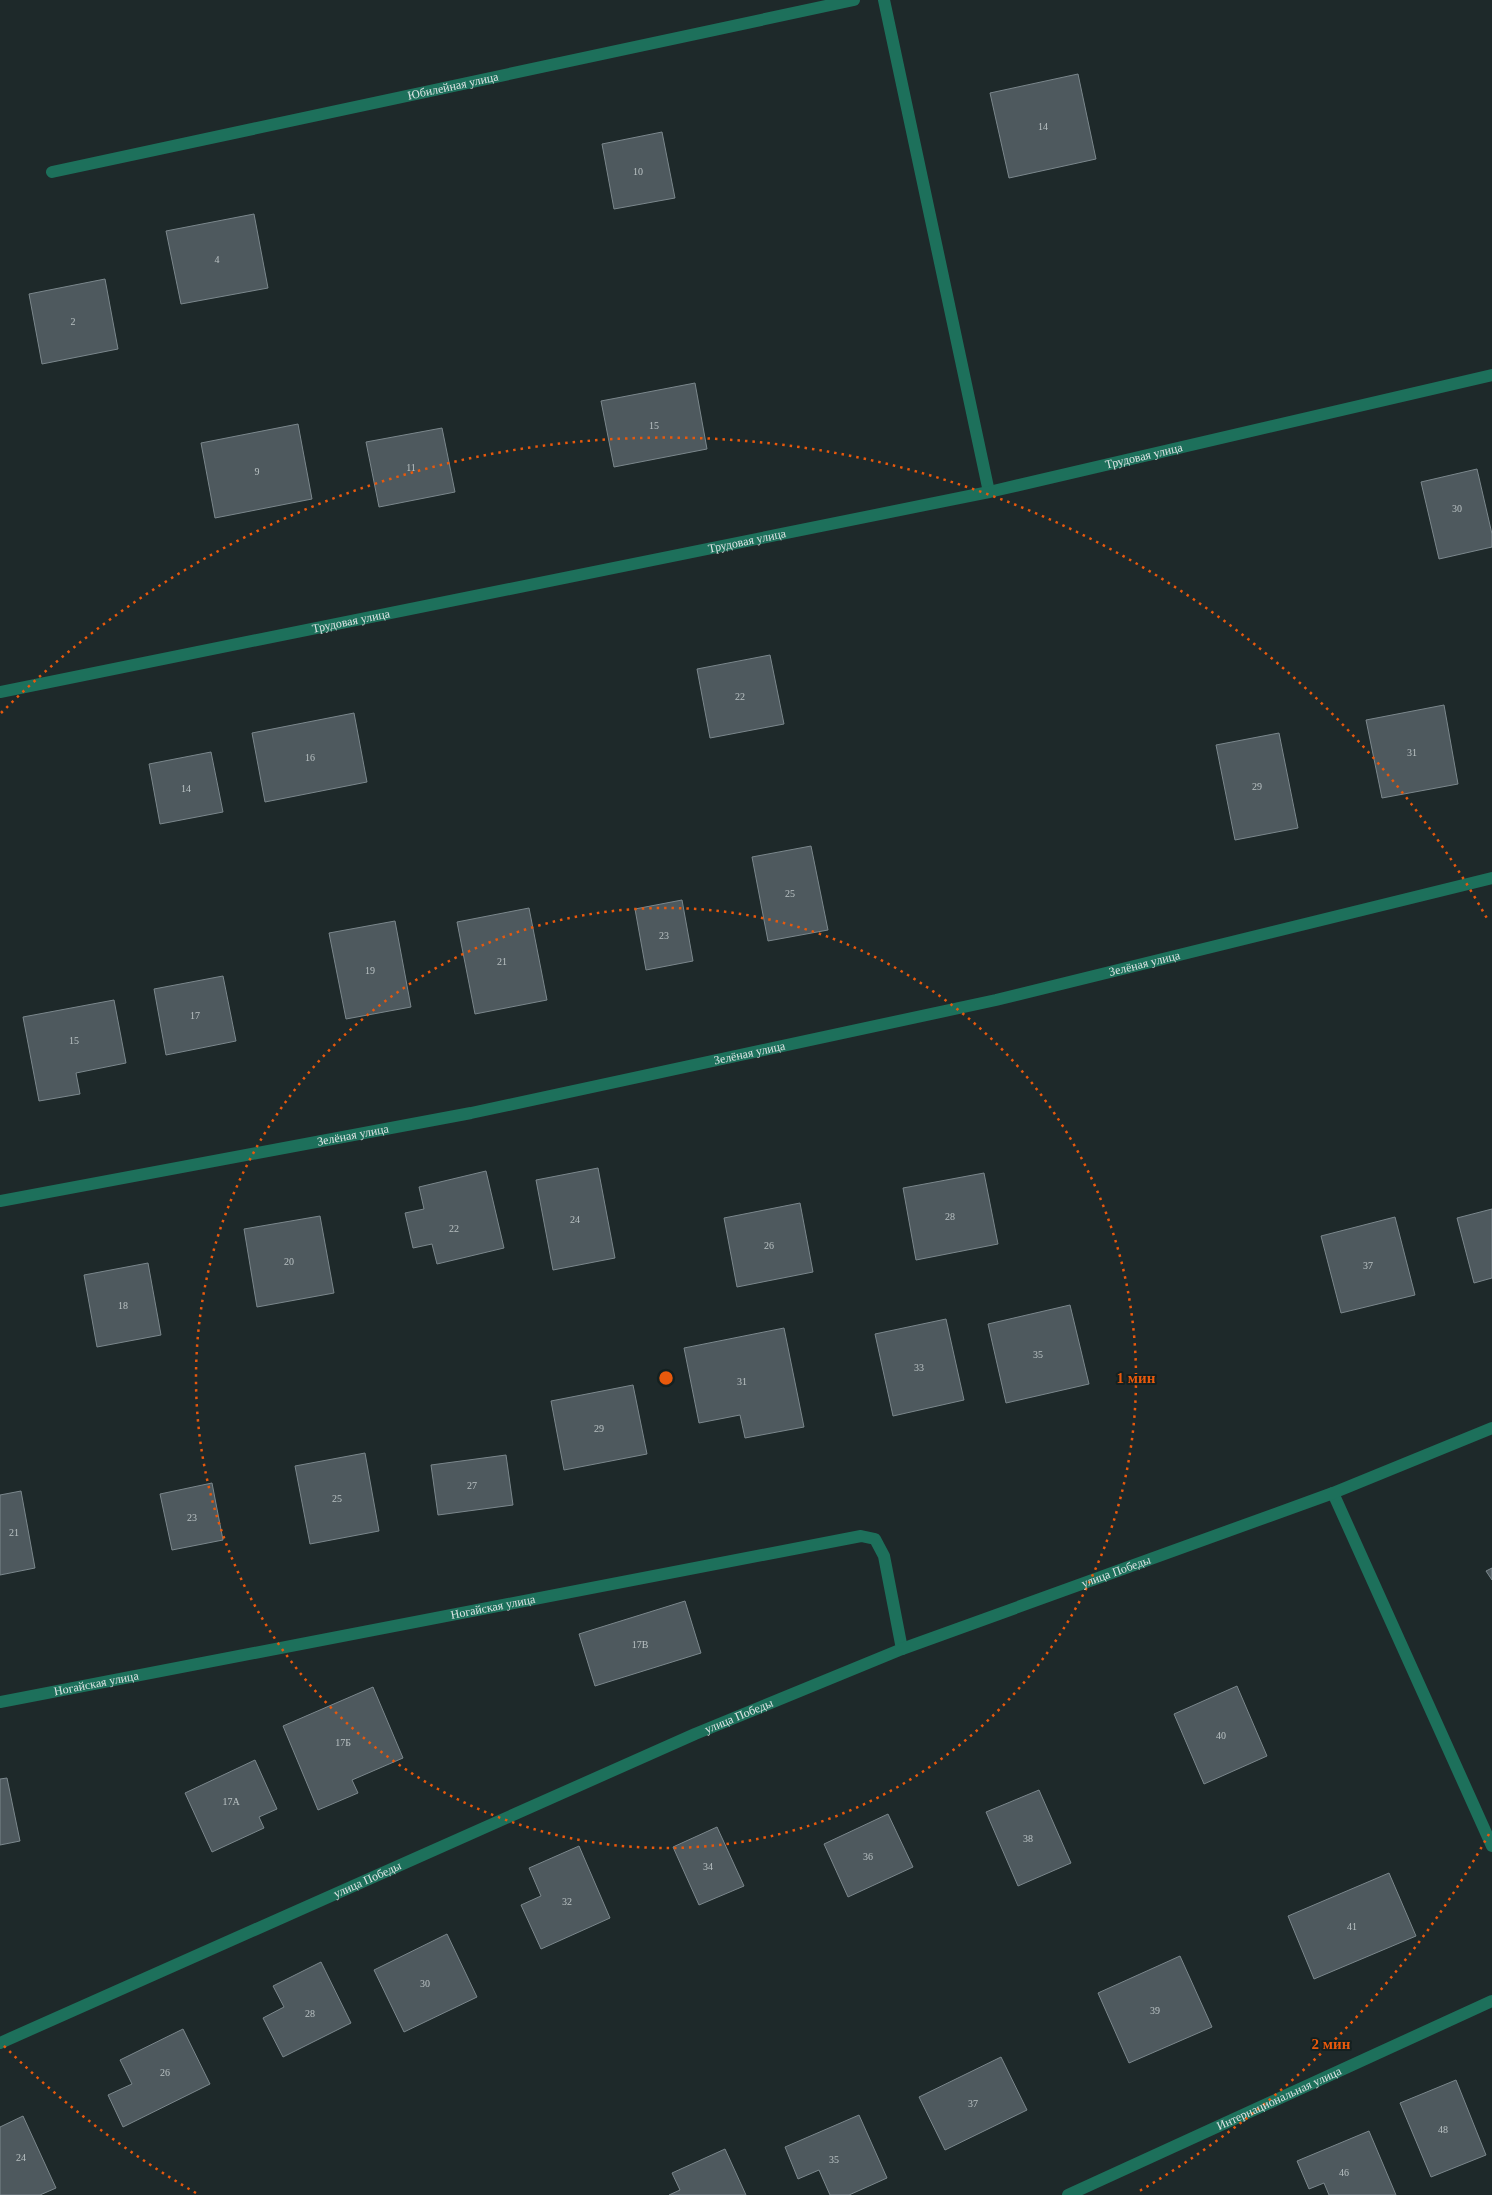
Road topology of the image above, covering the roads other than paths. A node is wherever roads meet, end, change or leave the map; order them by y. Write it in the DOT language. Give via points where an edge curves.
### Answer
graph roads {
  1 [pos="854,0"];
  2 [pos="884,0"];
  3 [pos="52,172"];
  4 [pos="1492,375"];
  5 [pos="989,492"];
  6 [pos="0,692"];
  7 [pos="1492,878"];
  8 [pos="0,1202"];
  9 [pos="1492,1428"];
  10 [pos="1333,1492"];
  11 [pos="902,1649"];
  12 [pos="0,1702"];
  13 [pos="1492,1846"];
  14 [pos="1492,2001"];
  15 [pos="0,2043"];
  16 [pos="1068,2195"];
  1 -- 3 [label="street, Юбилейная улица"];
  2 -- 5 [label="street"];
  4 -- 5 [label="street, Трудовая улица"];
  5 -- 6 [label="street, Трудовая улица"];
  7 -- 8 [label="street, Зелёная улица" via="967,1006 471,1113"];
  9 -- 10 [label="street, улица Победы"];
  10 -- 11 [label="street, улица Победы"];
  10 -- 13 [label="street"];
  11 -- 12 [label="street, Ногайская улица" via="884,1556 875,1540 862,1536"];
  11 -- 15 [label="street, улица Победы" via="695,1734"];
  14 -- 16 [label="street, Интернациональная улица"];
}
